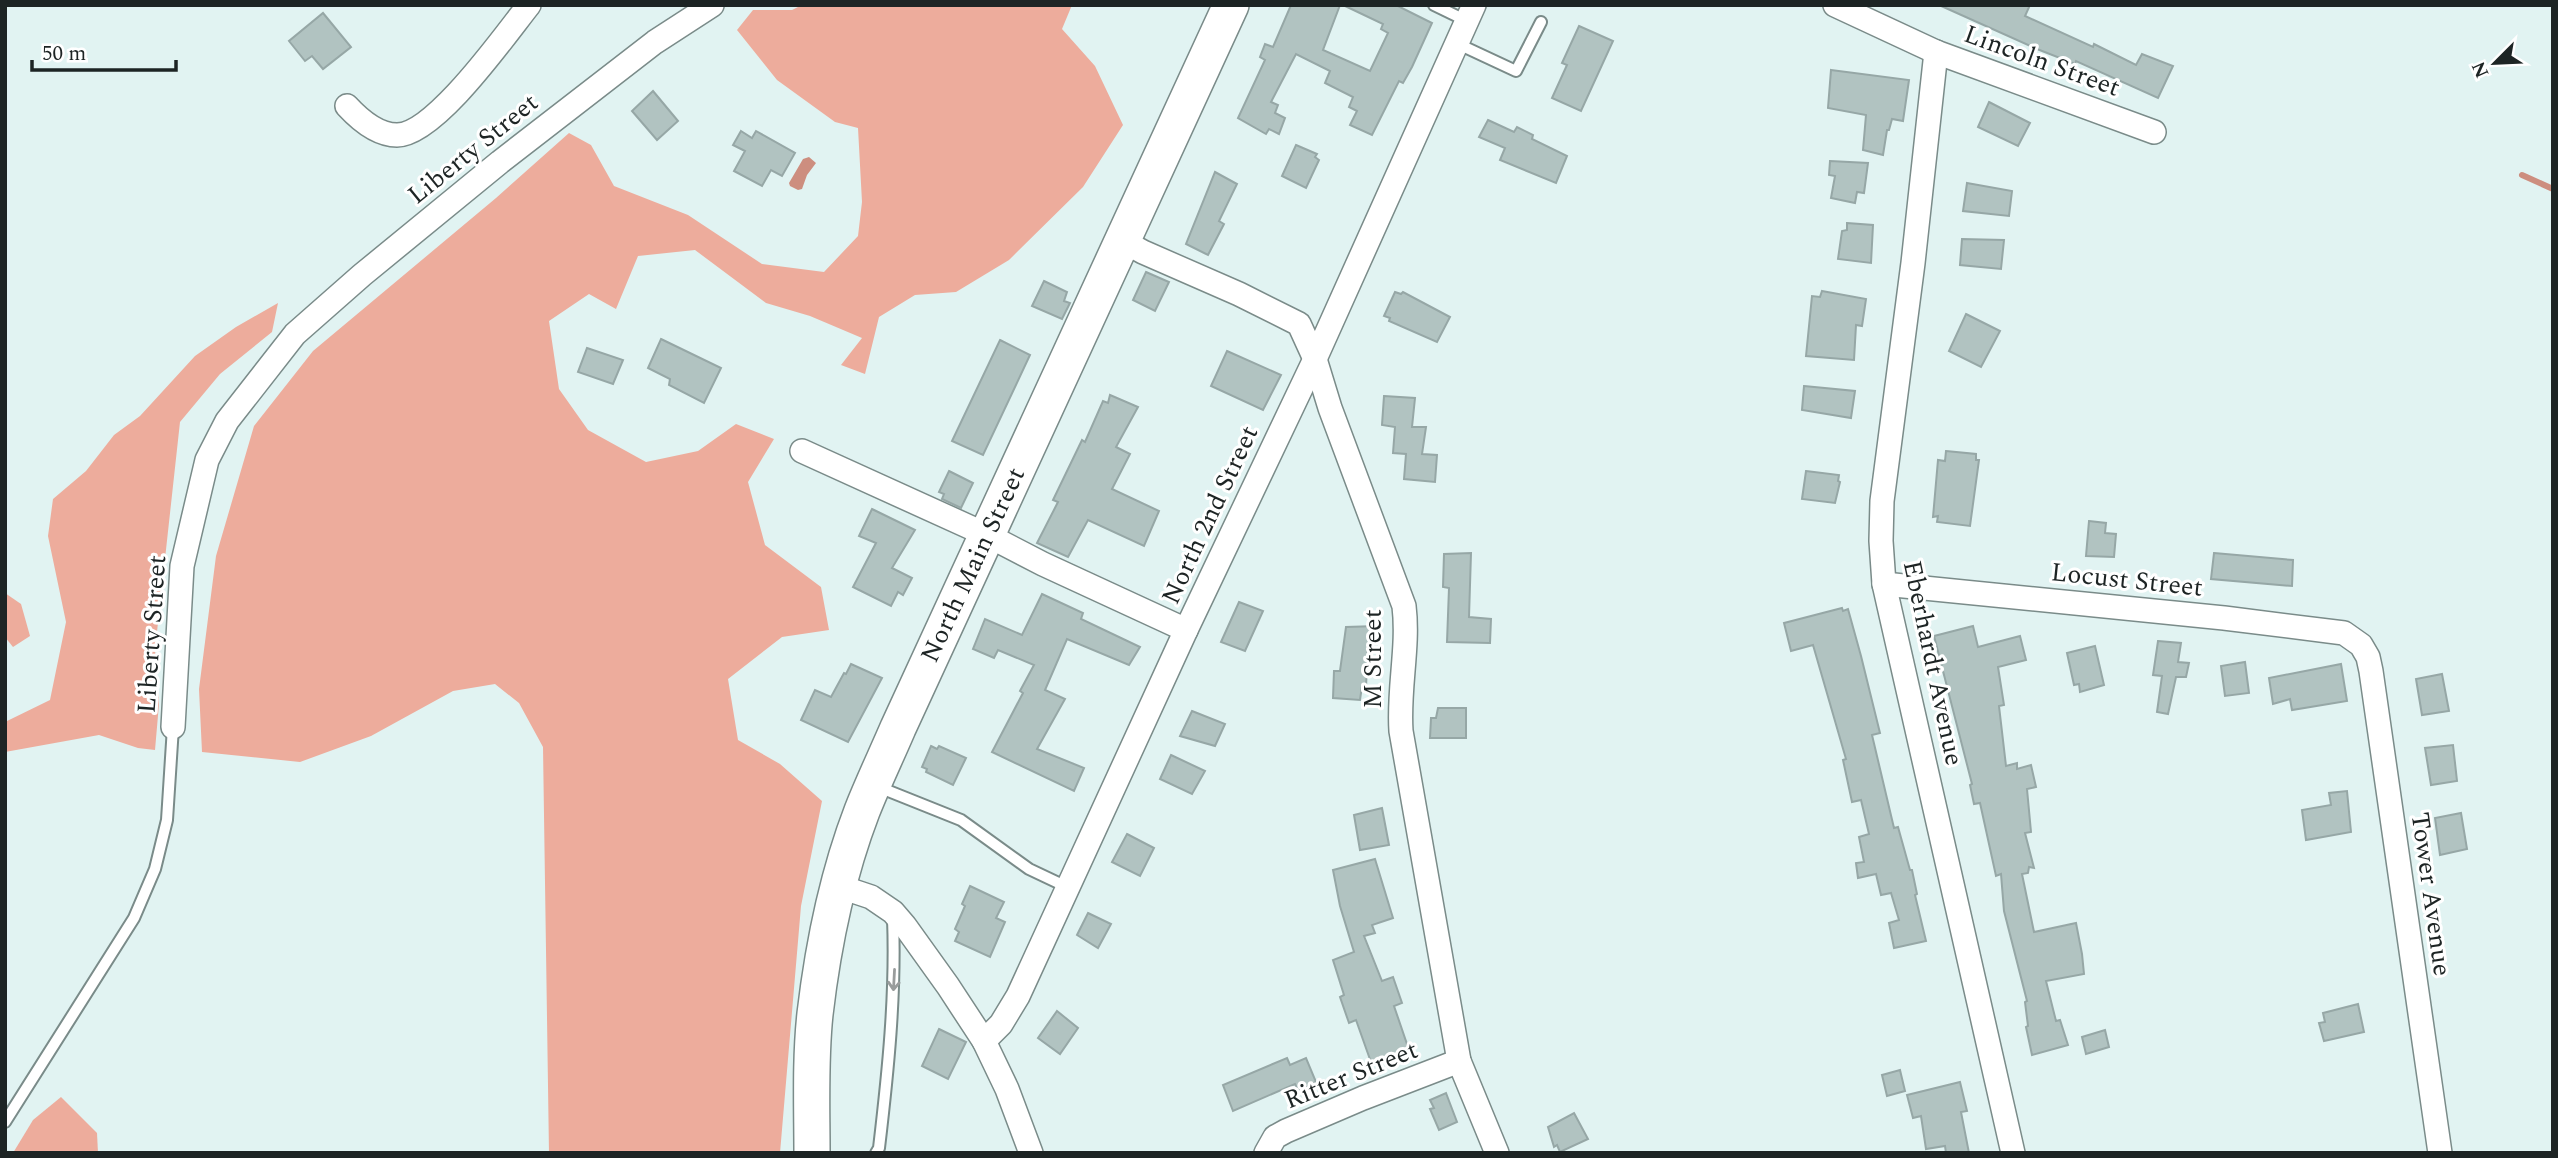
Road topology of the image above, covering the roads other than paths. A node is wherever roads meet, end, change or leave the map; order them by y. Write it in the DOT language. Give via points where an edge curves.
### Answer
graph roads {
  1 [pos="529,5"];
  2 [pos="712,5"];
  3 [pos="1231,5"];
  4 [pos="1434,5"];
  5 [pos="1835,5"];
  6 [pos="1471,13"];
  7 [pos="1541,22"];
  8 [pos="1456,43"];
  9 [pos="1936,52"];
  10 [pos="347,106"];
  11 [pos="2154,132"];
  12 [pos="1123,241"];
  13 [pos="1315,359"];
  14 [pos="802,451"];
  15 [pos="987,535"];
  16 [pos="1884,584"];
  17 [pos="1186,630"];
  18 [pos="2361,645"];
  19 [pos="173,727"];
  20 [pos="873,784"];
  21 [pos="838,886"];
  22 [pos="1067,887"];
  23 [pos="893,912"];
  24 [pos="984,1041"];
  25 [pos="1459,1061"];
  26 [pos="5,1122"];
  27 [pos="1267,1150"];
  28 [pos="812,1153"];
  29 [pos="876,1153"];
  30 [pos="1031,1153"];
  31 [pos="1497,1153"];
  32 [pos="2013,1153"];
  33 [pos="2440,1153"];
  1 -- 10 [label="street" via="424,125 397,135 385,133"];
  2 -- 19 [label="street, Liberty Street" via="655,42 362,275 295,334 227,421 207,460 182,566"];
  3 -- 12 [label="main road, North Main Street"];
  4 -- 6 [label="lane"];
  5 -- 9 [label="street, Lincoln Street"];
  6 -- 8 [label="street, North 2nd Street"];
  7 -- 8 [label="lane" via="1516,71"];
  8 -- 13 [label="street, North 2nd Street"];
  9 -- 11 [label="street, Lincoln Street"];
  9 -- 16 [label="street, Eberhardt Avenue" via="1882,501"];
  12 -- 13 [label="street, M Street" via="1299,324"];
  12 -- 15 [label="main road, North Main Street"];
  13 -- 17 [label="street, North 2nd Street"];
  13 -- 25 [label="street, M Street" via="1404,606 1401,731"];
  14 -- 15 [label="street"];
  15 -- 17 [label="street"];
  15 -- 20 [label="main road, North Main Street"];
  16 -- 18 [label="street, Locust Street" via="2344,633"];
  16 -- 32 [label="street, Eberhardt Avenue"];
  17 -- 22 [label="street, North 2nd Street"];
  18 -- 33 [label="street, Tower Avenue" via="2371,671"];
  19 -- 26 [label="lane, Liberty Street" via="167,820 155,869 134,918"];
  20 -- 21 [label="main road, North Main Street"];
  20 -- 22 [label="lane" via="961,820 1029,869"];
  21 -- 23 [label="street" via="871,897"];
  21 -- 28 [label="main road, North Main Street" via="814,1017"];
  22 -- 24 [label="street, North 2nd Street" via="1018,996"];
  23 -- 24 [label="street"];
  23 -- 29 [label="lane, one-way" via="891,1033"];
  24 -- 30 [label="street"];
  25 -- 27 [label="street, Ritter Street" via="1286,1131 1275,1137"];
  25 -- 31 [label="street, M Street"];
}
